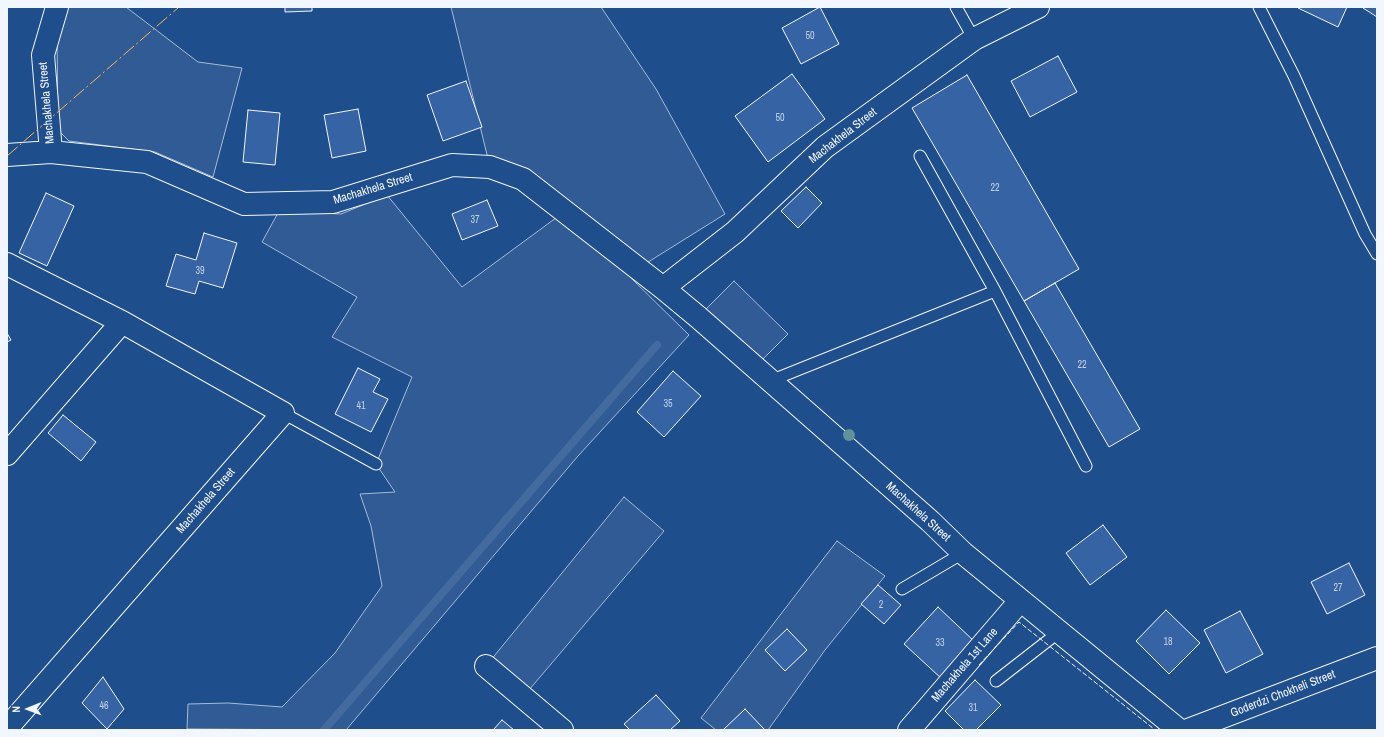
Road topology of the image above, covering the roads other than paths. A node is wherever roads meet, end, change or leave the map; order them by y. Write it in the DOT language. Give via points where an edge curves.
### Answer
graph roads {
  1 [pos="57,7"];
  2 [pos="956,7"];
  3 [pos="1038,7"];
  4 [pos="1259,7"];
  5 [pos="974,39"];
  6 [pos="51,152"];
  7 [pos="7,156"];
  8 [pos="920,156"];
  9 [pos="1377,254"];
  10 [pos="7,264"];
  11 [pos="663,288"];
  12 [pos="995,291"];
  13 [pos="122,322"];
  14 [pos="770,380"];
  15 [pos="283,413"];
  16 [pos="7,454"];
  17 [pos="376,464"];
  18 [pos="1086,466"];
  19 [pos="963,553"];
  20 [pos="902,589"];
  21 [pos="1020,601"];
  22 [pos="1059,632"];
  23 [pos="1377,658"];
  24 [pos="486,666"];
  25 [pos="996,681"];
  26 [pos="7,728"];
  27 [pos="1177,729"];
  28 [pos="562,730"];
  29 [pos="909,730"];
  1 -- 6 [label="street, Machakhela Street" via="43,54"];
  2 -- 5 [label="lane"];
  3 -- 5 [label="street, Machakhela Street"];
  4 -- 9 [label="lane" via="1294,76 1365,234"];
  5 -- 11 [label="street, Machakhela Street" via="824,147 735,232"];
  6 -- 7 [label="street, Machakhela Street"];
  6 -- 11 [label="street, Machakhela Street" via="147,162 244,204 333,202 452,165 490,167 523,179"];
  8 -- 12 [label="lane"];
  10 -- 13 [label="street"];
  11 -- 14 [label="street, Machakhela Street"];
  12 -- 14 [label="lane"];
  12 -- 18 [label="lane"];
  13 -- 15 [label="street"];
  13 -- 16 [label="street"];
  14 -- 19 [label="street, Machakhela Street"];
  15 -- 17 [label="lane"];
  15 -- 26 [label="street, Machakhela Street"];
  19 -- 20 [label="lane"];
  19 -- 21 [label="street, Machakhela Street"];
  21 -- 22 [label="street, Machakhela Street"];
  21 -- 29 [label="street, Machakhela 1st Lane"];
  22 -- 25 [label="lane"];
  22 -- 27 [label="street, Machakhela Street"];
  23 -- 27 [label="street, Goderdzi Chokheli Street"];
  24 -- 28 [label="street"];
}
